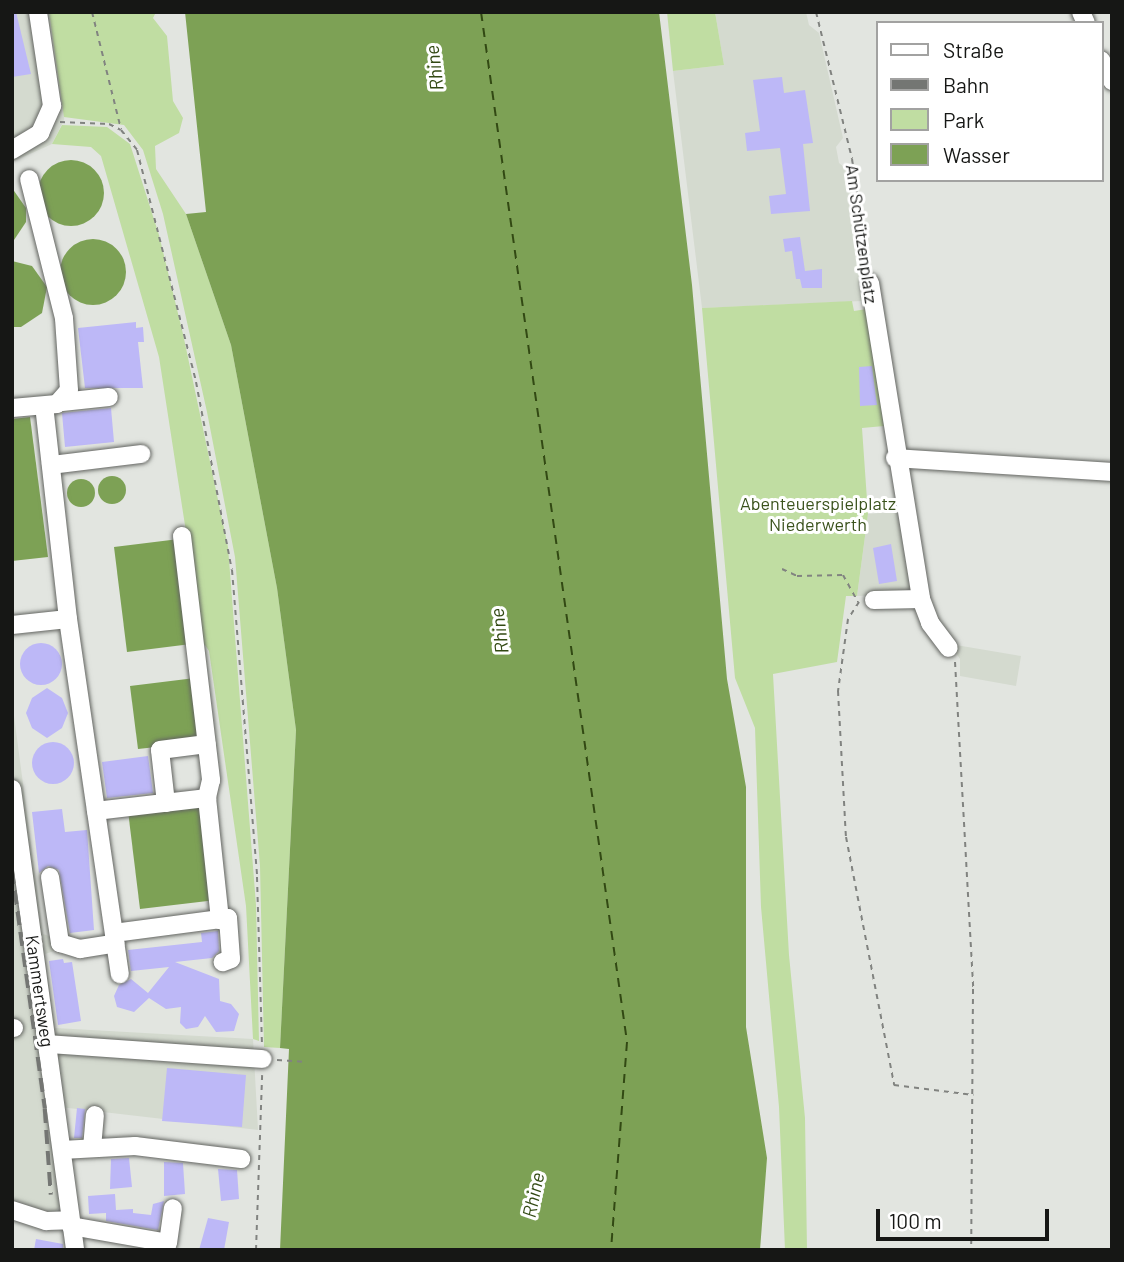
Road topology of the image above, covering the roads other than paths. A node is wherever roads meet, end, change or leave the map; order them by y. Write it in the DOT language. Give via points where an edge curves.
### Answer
graph roads {
  1 [pos="38,12"];
  2 [pos="1103,64"];
  3 [pos="1112,81"];
  4 [pos="12,150"];
  5 [pos="29,179"];
  6 [pos="870,283"];
  7 [pos="109,397"];
  8 [pos="53,404"];
  9 [pos="12,408"];
  10 [pos="141,454"];
  11 [pos="895,458"];
  12 [pos="51,465"];
  13 [pos="1112,472"];
  14 [pos="182,536"];
  15 [pos="921,599"];
  16 [pos="866,602"];
  17 [pos="68,620"];
  18 [pos="12,625"];
  19 [pos="949,649"];
  20 [pos="207,744"];
  21 [pos="12,789"];
  22 [pos="207,798"];
  23 [pos="166,803"];
  24 [pos="96,811"];
  25 [pos="50,877"];
  26 [pos="220,919"];
  27 [pos="115,938"];
  28 [pos="60,943"];
  29 [pos="34,947"];
  30 [pos="223,962"];
  31 [pos="120,974"];
  32 [pos="48,1044"];
  33 [pos="262,1059"];
  34 [pos="95,1115"];
  35 [pos="92,1148"];
  36 [pos="62,1150"];
  37 [pos="241,1159"];
  38 [pos="173,1208"];
  39 [pos="12,1210"];
  40 [pos="71,1223"];
  41 [pos="75,1250"];
  1 -- 4 [label="street" via="51,90 49,119 40,133"];
  2 -- 3 [label="street"];
  5 -- 8 [label="street" via="64,318 69,390"];
  6 -- 11 [label="street, Am Schützenplatz"];
  7 -- 8 [label="street"];
  8 -- 9 [label="street"];
  8 -- 12 [label="street"];
  10 -- 12 [label="street"];
  11 -- 13 [label="street"];
  11 -- 15 [label="street, Am Schützenplatz"];
  12 -- 17 [label="street"];
  14 -- 20 [label="street"];
  15 -- 16 [label="street"];
  15 -- 19 [label="street, Am Schützenplatz" via="930,623"];
  17 -- 18 [label="street"];
  17 -- 24 [label="street"];
  20 -- 22 [label="street" via="211,780"];
  20 -- 23 [label="street" via="160,750"];
  21 -- 29 [label="street, Kammertsweg"];
  22 -- 23 [label="street"];
  22 -- 26 [label="street"];
  23 -- 24 [label="street"];
  24 -- 27 [label="street"];
  25 -- 28 [label="street"];
  26 -- 27 [label="street"];
  26 -- 30 [label="street" via="228,918 232,959"];
  27 -- 28 [label="street" via="80,949"];
  27 -- 31 [label="street"];
  28 -- 29 [label="street"];
  29 -- 32 [label="street, Kammertsweg"];
  32 -- 33 [label="street"];
  32 -- 36 [label="street, Kammertsweg"];
  34 -- 35 [label="street"];
  35 -- 36 [label="street"];
  35 -- 37 [label="street" via="135,1146"];
  36 -- 40 [label="street, Kammertsweg"];
  38 -- 40 [label="street" via="168,1243"];
  39 -- 40 [label="street"];
  40 -- 41 [label="street, Kammertsweg"];
}
